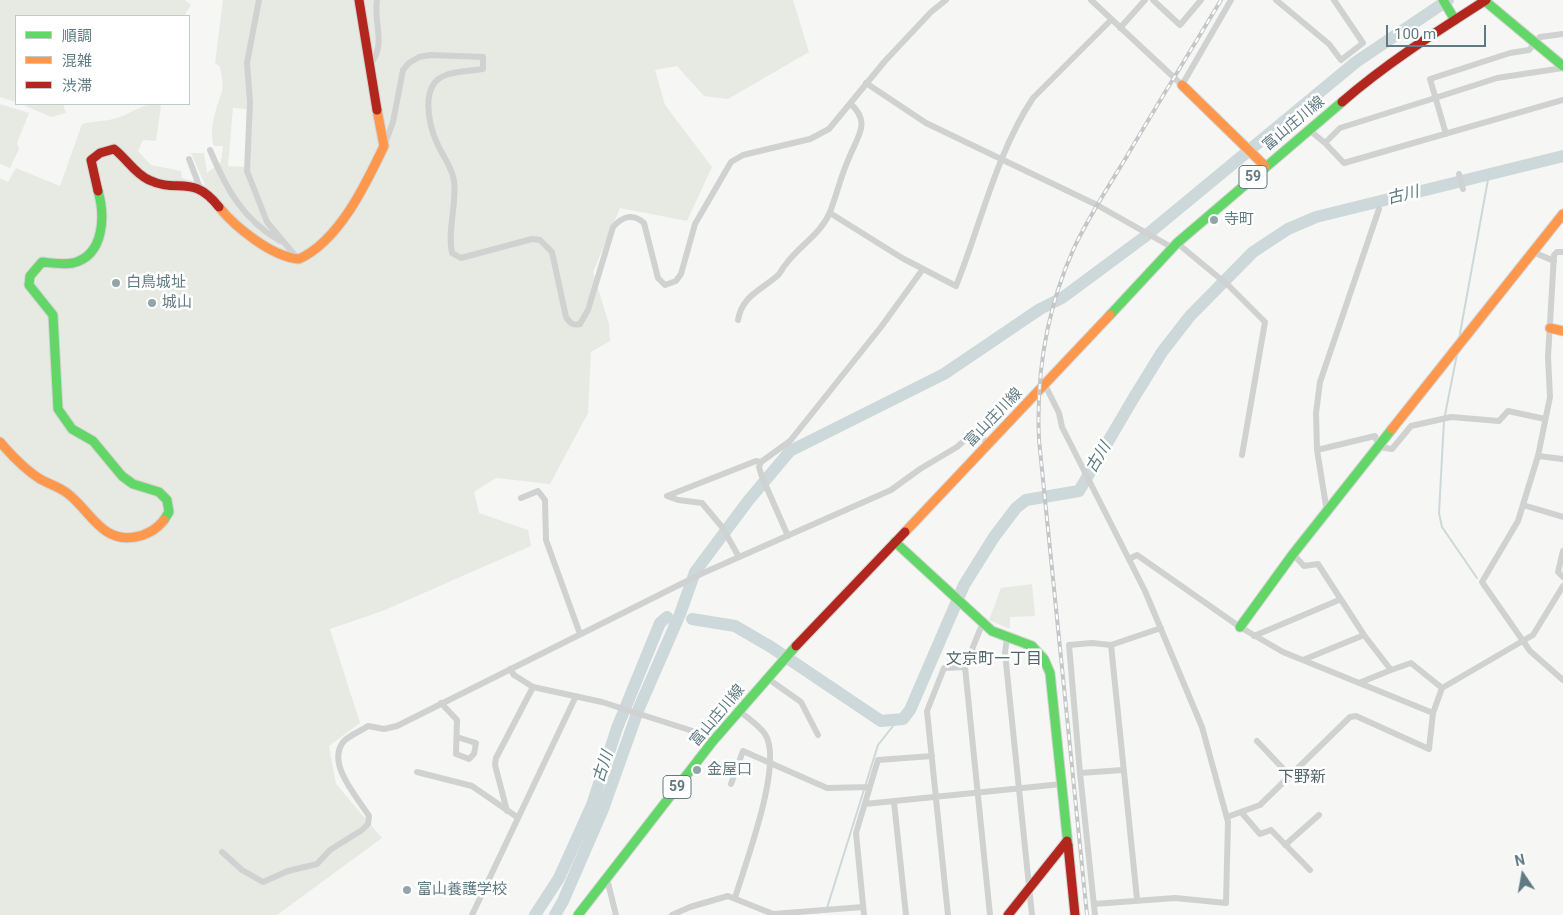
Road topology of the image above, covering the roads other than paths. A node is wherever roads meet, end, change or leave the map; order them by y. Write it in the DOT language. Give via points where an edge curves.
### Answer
graph roads {
  1 [pos="259,0"];
  2 [pos="359,0"];
  3 [pos="377,0"];
  4 [pos="946,0"];
  5 [pos="1091,0"];
  6 [pos="1145,0"];
  7 [pos="1153,0"];
  8 [pos="1201,0"];
  9 [pos="1231,0"];
  10 [pos="1276,0"];
  11 [pos="1334,0"];
  12 [pos="1486,0"];
  13 [pos="1445,4"];
  14 [pos="1111,20"];
  15 [pos="1455,20"];
  16 [pos="1120,28"];
  17 [pos="1563,34"];
  18 [pos="1534,43"];
  19 [pos="370,64"];
  20 [pos="1563,67"];
  21 [pos="866,83"];
  22 [pos="1182,85"];
  23 [pos="1436,98"];
  24 [pos="1563,100"];
  25 [pos="851,104"];
  26 [pos="1308,129"];
  27 [pos="1446,134"];
  28 [pos="1325,143"];
  29 [pos="384,146"];
  30 [pos="210,150"];
  31 [pos="1002,158"];
  32 [pos="189,159"];
  33 [pos="1266,166"];
  34 [pos="1458,174"];
  35 [pos="200,188"];
  36 [pos="1463,189"];
  37 [pos="1379,209"];
  38 [pos="830,213"];
  39 [pos="1563,214"];
  40 [pos="285,244"];
  41 [pos="1175,246"];
  42 [pos="1533,252"];
  43 [pos="1563,252"];
  44 [pos="298,259"];
  45 [pos="1554,261"];
  46 [pos="924,268"];
  47 [pos="738,320"];
  48 [pos="1550,328"];
  49 [pos="1563,331"];
  50 [pos="1045,385"];
  51 [pos="1545,419"];
  52 [pos="0,442"];
  53 [pos="988,444"];
  54 [pos="1379,447"];
  55 [pos="1318,450"];
  56 [pos="1242,455"];
  57 [pos="1538,456"];
  58 [pos="1563,459"];
  59 [pos="761,462"];
  60 [pos="520,498"];
  61 [pos="1523,505"];
  62 [pos="1326,512"];
  63 [pos="1563,517"];
  64 [pos="788,536"];
  65 [pos="895,542"];
  66 [pos="1563,552"];
  67 [pos="1293,554"];
  68 [pos="739,557"];
  69 [pos="1129,559"];
  70 [pos="1563,577"];
  71 [pos="1563,586"];
  72 [pos="1340,600"];
  73 [pos="983,622"];
  74 [pos="1240,627"];
  75 [pos="1161,628"];
  76 [pos="580,634"];
  77 [pos="1364,635"];
  78 [pos="1254,636"];
  79 [pos="1007,637"];
  80 [pos="1524,641"];
  81 [pos="1111,645"];
  82 [pos="1303,660"];
  83 [pos="965,667"];
  84 [pos="510,670"];
  85 [pos="1391,670"];
  86 [pos="767,678"];
  87 [pos="1563,680"];
  88 [pos="1359,683"];
  89 [pos="533,686"];
  90 [pos="1442,688"];
  91 [pos="576,696"];
  92 [pos="441,704"];
  93 [pos="740,711"];
  94 [pos="1433,713"];
  95 [pos="818,735"];
  96 [pos="457,738"];
  97 [pos="713,741"];
  98 [pos="1257,741"];
  99 [pos="932,756"];
  100 [pos="771,765"];
  101 [pos="1122,770"];
  102 [pos="417,772"];
  103 [pos="1080,773"];
  104 [pos="1290,776"];
  105 [pos="731,784"];
  106 [pos="1062,784"];
  107 [pos="869,788"];
  108 [pos="1019,789"];
  109 [pos="978,794"];
  110 [pos="936,797"];
  111 [pos="894,802"];
  112 [pos="865,804"];
  113 [pos="507,811"];
  114 [pos="1241,812"];
  115 [pos="1320,815"];
  116 [pos="518,817"];
  117 [pos="1227,817"];
  118 [pos="1067,841"];
  119 [pos="1285,845"];
  120 [pos="222,852"];
  121 [pos="1310,870"];
  122 [pos="605,880"];
  123 [pos="1029,888"];
  124 [pos="735,898"];
  125 [pos="1137,899"];
  126 [pos="1094,904"];
  127 [pos="863,907"];
  128 [pos="829,912"];
  129 [pos="773,914"];
  130 [pos="472,915"];
  131 [pos="578,915"];
  132 [pos="616,915"];
  133 [pos="672,915"];
  134 [pos="864,915"];
  135 [pos="906,915"];
  136 [pos="948,915"];
  137 [pos="990,915"];
  138 [pos="1008,915"];
  139 [pos="1032,915"];
  140 [pos="1075,915"];
  141 [pos="1095,915"];
  1 -- 40 [label="street" via="248,63 247,171 267,222"];
  2 -- 19 [label="street"];
  3 -- 19 [label="street" via="378,56"];
  4 -- 21 [label="street" via="913,30"];
  5 -- 14 [label="street"];
  6 -- 16 [label="street"];
  7 -- 8 [label="street" via="1180,25"];
  9 -- 22 [label="street"];
  10 -- 11 [label="street" via="1329,44 1341,60 1363,44"];
  12 -- 15 [label="street, 富山庄川線 / 59"];
  12 -- 18 [label="street"];
  13 -- 15 [label="street"];
  14 -- 16 [label="street"];
  14 -- 31 [label="street" via="1032,98"];
  15 -- 26 [label="street, 富山庄川線 / 59" via="1372,76"];
  16 -- 22 [label="street"];
  17 -- 18 [label="street" via="1540,37"];
  18 -- 20 [label="street"];
  18 -- 23 [label="street" via="1529,50 1510,53 1430,80"];
  19 -- 29 [label="street"];
  20 -- 23 [label="street" via="1497,78"];
  21 -- 25 [label="street"];
  21 -- 31 [label="street" via="926,123"];
  22 -- 33 [label="street"];
  23 -- 27 [label="street"];
  23 -- 28 [label="street" via="1340,128"];
  24 -- 27 [label="street"];
  25 -- 29 [label="street" via="829,129 820,134 743,155 731,162 695,224 681,274 676,281 665,285 658,278 644,223 633,216 619,221 614,227 584,321 575,325 562,310 552,252 540,240 532,239 461,258 452,253 454,182 449,162 436,142 429,97 435,83 445,75 483,70 483,57 430,55 409,63 403,70 394,122"];
  25 -- 38 [label="street" via="860,112 863,124 840,177"];
  26 -- 28 [label="street"];
  26 -- 33 [label="street, 富山庄川線 / 59"];
  27 -- 28 [label="street" via="1344,163"];
  29 -- 44 [label="street" via="368,180 332,232 311,255"];
  30 -- 40 [label="street" via="237,205 272,237"];
  31 -- 41 [label="street"];
  31 -- 46 [label="street" via="956,286"];
  32 -- 35 [label="street"];
  33 -- 41 [label="street, 富山庄川線 / 59"];
  34 -- 36 [label="street"];
  35 -- 44 [label="street" via="238,228 284,255"];
  35 -- 52 [label="street" via="148,181 123,154 114,149 100,153 91,160 91,171 105,221 100,236 90,252 80,260 42,262 30,276 29,285 53,315 58,409 72,429 93,441 122,476 133,484 159,492 167,500 169,512 163,523 155,531 134,538 116,538 105,532 68,494 21,464"];
  37 -- 55 [label="street" via="1320,382 1316,413"];
  38 -- 46 [label="street"];
  38 -- 47 [label="street" via="783,271 749,295 739,311"];
  39 -- 42 [label="street"];
  40 -- 44 [label="street"];
  41 -- 50 [label="street, 富山庄川線 / 59"];
  41 -- 56 [label="street" via="1218,276 1265,322"];
  42 -- 45 [label="street"];
  42 -- 54 [label="street"];
  43 -- 45 [label="street" via="1557,252"];
  45 -- 48 [label="street"];
  46 -- 59 [label="street" via="790,441"];
  48 -- 49 [label="street"];
  48 -- 51 [label="street" via="1550,397"];
  50 -- 53 [label="street, 富山庄川線 / 59"];
  50 -- 69 [label="street" via="1062,427"];
  51 -- 54 [label="street" via="1508,411 1499,421 1443,418 1411,426 1392,449"];
  51 -- 57 [label="street"];
  53 -- 64 [label="street" via="976,430 957,447 891,490"];
  53 -- 65 [label="street, 富山庄川線 / 59"];
  54 -- 55 [label="street" via="1375,436"];
  54 -- 62 [label="street"];
  55 -- 62 [label="street"];
  57 -- 58 [label="street"];
  57 -- 61 [label="street"];
  59 -- 64 [label="street" via="762,478"];
  59 -- 68 [label="street" via="756,461 667,496 702,503 722,527"];
  60 -- 76 [label="street" via="538,491 545,500 546,540"];
  61 -- 63 [label="street"];
  61 -- 80 [label="street" via="1518,521 1482,582"];
  62 -- 67 [label="street"];
  64 -- 68 [label="street"];
  65 -- 73 [label="street"];
  65 -- 86 [label="street, 富山庄川線 / 59"];
  66 -- 70 [label="street" via="1558,572"];
  67 -- 72 [label="street" via="1304,566 1318,564"];
  67 -- 74 [label="street"];
  68 -- 76 [label="street"];
  69 -- 74 [label="street" via="1137,555"];
  69 -- 75 [label="street"];
  71 -- 80 [label="street" via="1532,635"];
  72 -- 77 [label="street"];
  72 -- 78 [label="street"];
  73 -- 79 [label="street"];
  73 -- 83 [label="street"];
  74 -- 78 [label="street"];
  75 -- 81 [label="street"];
  75 -- 117 [label="street" via="1202,727"];
  76 -- 84 [label="street"];
  77 -- 82 [label="street"];
  77 -- 85 [label="street"];
  78 -- 82 [label="street"];
  79 -- 106 [label="street" via="1032,646 1044,659 1050,673"];
  79 -- 108 [label="street" via="1005,653"];
  80 -- 87 [label="street" via="1530,651"];
  80 -- 90 [label="street"];
  81 -- 101 [label="street"];
  81 -- 103 [label="street" via="1069,645"];
  82 -- 88 [label="street"];
  83 -- 99 [label="street" via="944,668 929,703"];
  83 -- 109 [label="street"];
  84 -- 89 [label="street"];
  84 -- 92 [label="street"];
  85 -- 88 [label="street"];
  85 -- 90 [label="street" via="1412,663"];
  86 -- 93 [label="street, 富山庄川線 / 59"];
  86 -- 95 [label="street" via="801,702"];
  88 -- 94 [label="street"];
  89 -- 91 [label="street"];
  89 -- 113 [label="street" via="496,758"];
  90 -- 94 [label="street"];
  91 -- 97 [label="street" via="705,735"];
  91 -- 116 [label="street"];
  92 -- 96 [label="street" via="457,720"];
  92 -- 120 [label="street" via="397,726 384,729 368,726 344,741 339,763 342,774 369,816 368,824 330,850 317,864 284,872 263,882 242,870"];
  93 -- 97 [label="street, 富山庄川線 / 59"];
  93 -- 100 [label="street" via="765,734"];
  94 -- 104 [label="street" via="1428,750 1350,716"];
  97 -- 122 [label="street, 富山庄川線 / 59"];
  98 -- 104 [label="street"];
  99 -- 107 [label="street" via="878,760"];
  99 -- 110 [label="street"];
  100 -- 105 [label="street" via="743,751"];
  100 -- 107 [label="street" via="827,788"];
  100 -- 124 [label="street"];
  101 -- 103 [label="street"];
  101 -- 125 [label="street"];
  102 -- 113 [label="street" via="472,786"];
  103 -- 126 [label="street"];
  104 -- 114 [label="street" via="1260,804"];
  106 -- 108 [label="street"];
  106 -- 118 [label="street"];
  107 -- 112 [label="street"];
  108 -- 109 [label="street"];
  108 -- 123 [label="street"];
  109 -- 110 [label="street"];
  109 -- 137 [label="street"];
  110 -- 111 [label="street"];
  110 -- 136 [label="street"];
  111 -- 112 [label="street"];
  111 -- 135 [label="street"];
  112 -- 127 [label="street" via="856,833"];
  113 -- 116 [label="street"];
  114 -- 117 [label="street"];
  114 -- 119 [label="street" via="1260,834 1271,830"];
  115 -- 119 [label="street"];
  116 -- 130 [label="street"];
  117 -- 125 [label="street" via="1226,902"];
  118 -- 123 [label="street"];
  118 -- 140 [label="street"];
  119 -- 121 [label="street"];
  122 -- 131 [label="street, 富山庄川線 / 59"];
  122 -- 132 [label="street"];
  123 -- 138 [label="street"];
  123 -- 139 [label="street"];
  124 -- 129 [label="street"];
  124 -- 133 [label="street" via="728,896 690,906"];
  125 -- 126 [label="street"];
  126 -- 141 [label="street"];
  127 -- 128 [label="street"];
  127 -- 134 [label="street"];
  128 -- 129 [label="street"];
}
